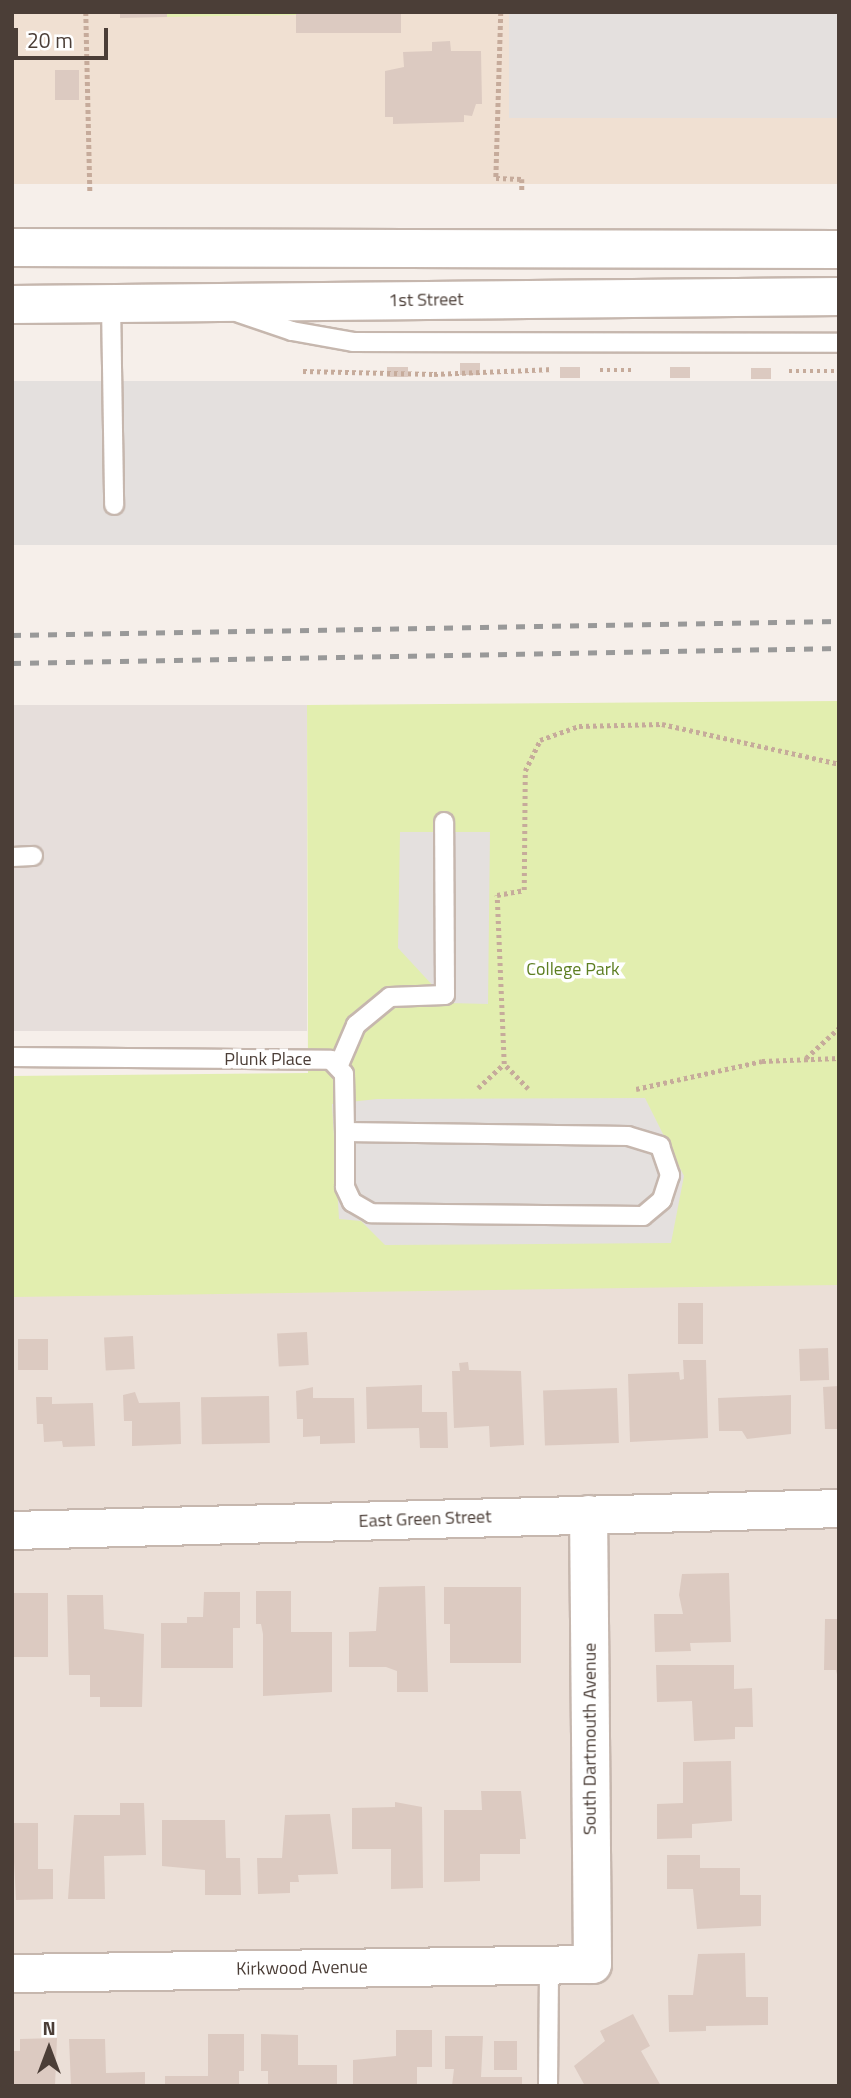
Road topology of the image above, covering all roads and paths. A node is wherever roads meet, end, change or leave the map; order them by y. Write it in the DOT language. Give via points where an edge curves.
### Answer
graph roads {
  1 [pos="86,12"];
  2 [pos="501,12"];
  3 [pos="522,190"];
  4 [pos="90,191"];
  5 [pos="12,247"];
  6 [pos="839,249"];
  7 [pos="839,296"];
  8 [pos="206,302"];
  9 [pos="111,303"];
  10 [pos="12,304"];
  11 [pos="839,343"];
  12 [pos="556,369"];
  13 [pos="636,369"];
  14 [pos="596,370"];
  15 [pos="303,371"];
  16 [pos="784,371"];
  17 [pos="839,371"];
  18 [pos="114,505"];
  19 [pos="839,764"];
  20 [pos="444,822"];
  21 [pos="33,856"];
  22 [pos="12,857"];
  23 [pos="839,1028"];
  24 [pos="12,1057"];
  25 [pos="805,1058"];
  26 [pos="839,1058"];
  27 [pos="504,1063"];
  28 [pos="338,1067"];
  29 [pos="478,1088"];
  30 [pos="527,1089"];
  31 [pos="636,1089"];
  32 [pos="345,1132"];
  33 [pos="839,1508"];
  34 [pos="588,1514"];
  35 [pos="12,1530"];
  36 [pos="592,1964"];
  37 [pos="549,1965"];
  38 [pos="12,1973"];
  39 [pos="548,2086"];
  1 -- 4 [label="path"];
  2 -- 3 [label="path" via="496,178 522,179"];
  5 -- 6 [label="street"];
  7 -- 8 [label="street, 1st Street"];
  8 -- 9 [label="street, 1st Street"];
  8 -- 11 [label="lane" via="292,331 353,342"];
  9 -- 10 [label="street, 1st Street"];
  9 -- 18 [label="lane"];
  12 -- 15 [label="path" via="434,374"];
  13 -- 14 [label="path"];
  16 -- 17 [label="path"];
  19 -- 27 [label="path" via="662,724 579,726 540,740 525,771 524,890 497,895"];
  20 -- 28 [label="lane" via="445,995 390,997 356,1025"];
  21 -- 22 [label="lane"];
  23 -- 25 [label="path"];
  24 -- 28 [label="lane, Plunk Place" via="331,1060"];
  25 -- 26 [label="path"];
  25 -- 31 [label="path" via="762,1061"];
  27 -- 29 [label="path"];
  27 -- 30 [label="path"];
  28 -- 32 [label="lane" via="344,1074"];
  32 -- 32 [label="lane" via="628,1136 660,1146 670,1175 662,1200 643,1216 371,1213 352,1202 345,1187"];
  33 -- 34 [label="street, East Green Street"];
  34 -- 35 [label="street, East Green Street"];
  34 -- 36 [label="street, South Dartmouth Avenue"];
  36 -- 37 [label="street, Kirkwood Avenue"];
  37 -- 38 [label="street, Kirkwood Avenue"];
  37 -- 39 [label="lane"];
}
